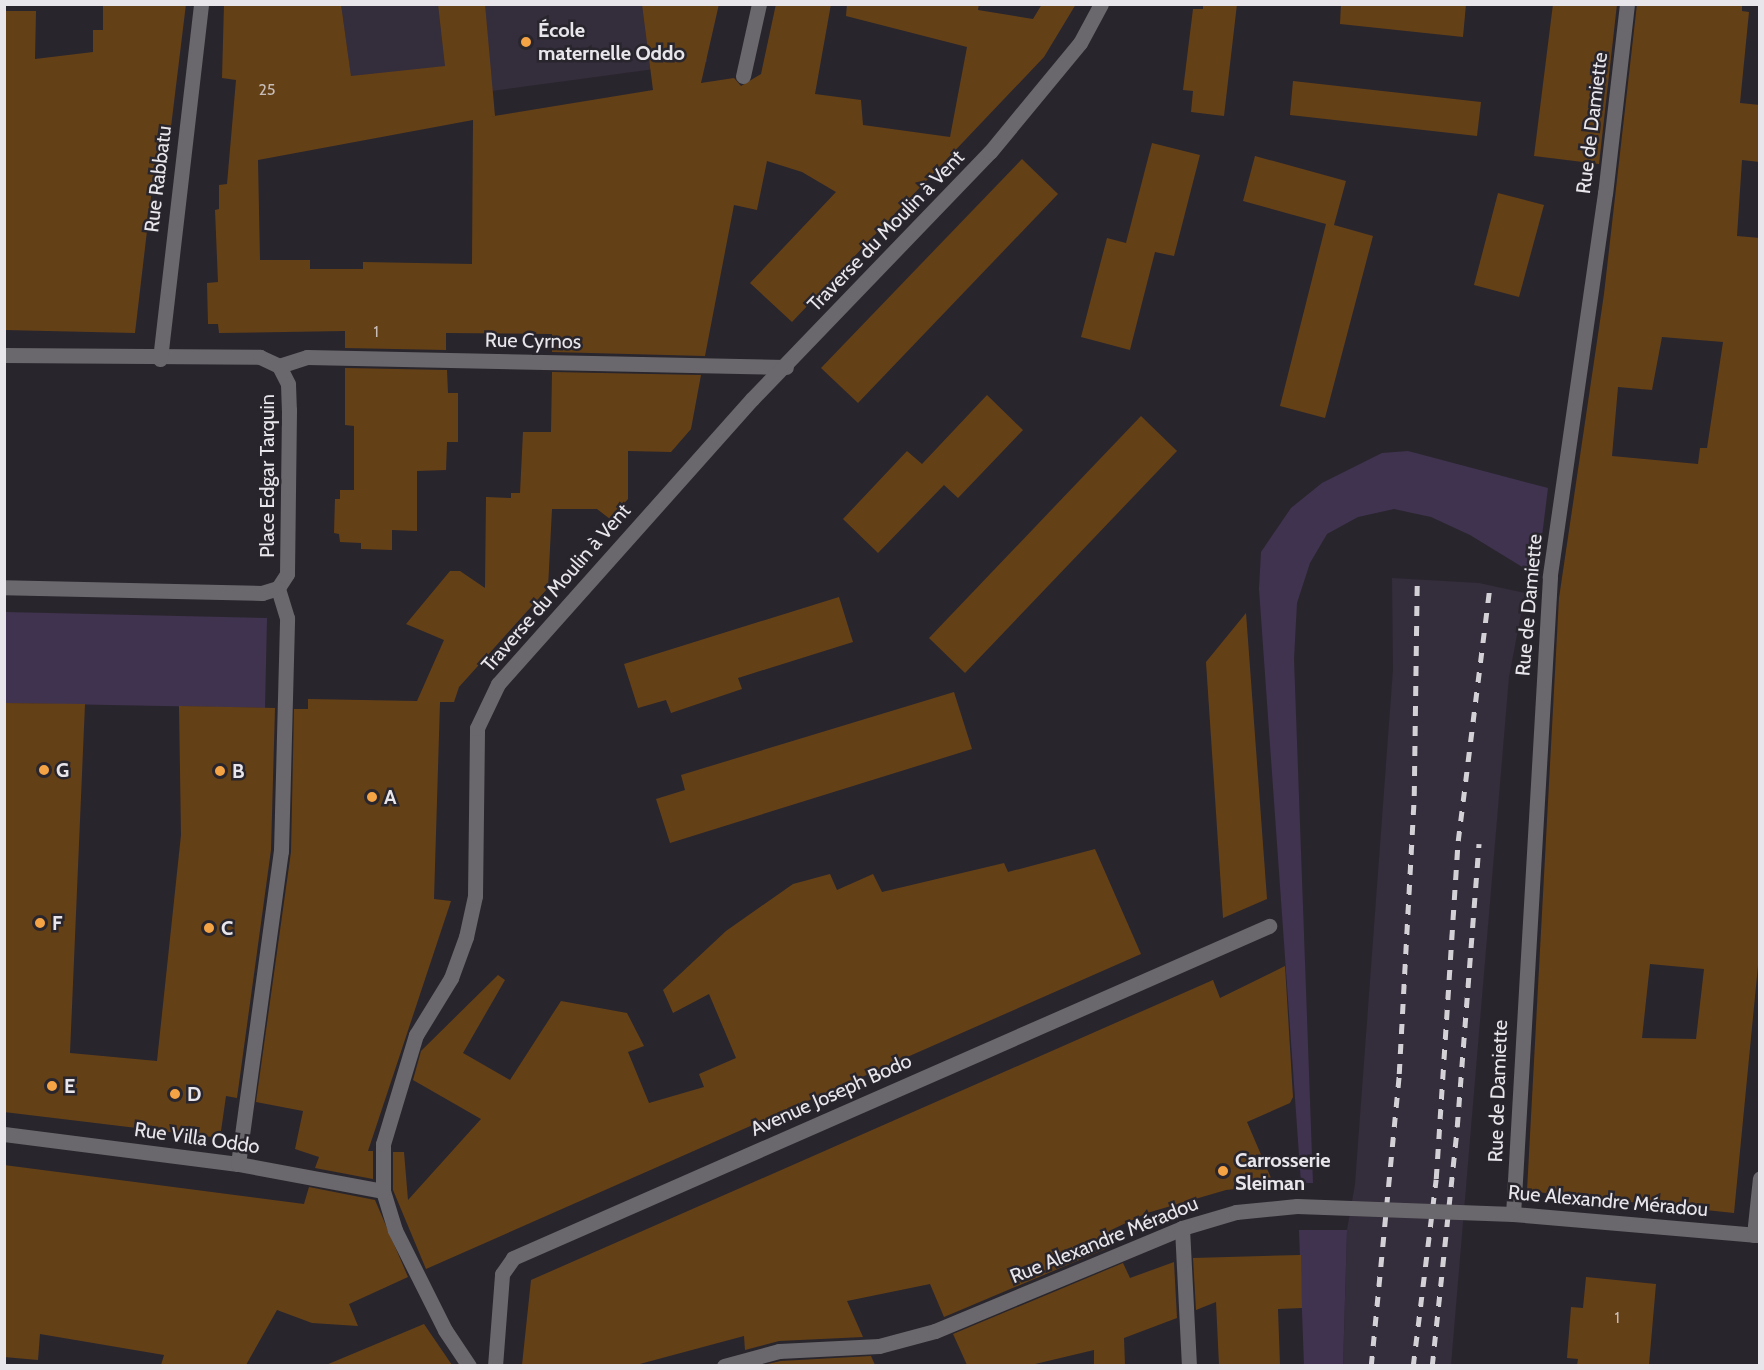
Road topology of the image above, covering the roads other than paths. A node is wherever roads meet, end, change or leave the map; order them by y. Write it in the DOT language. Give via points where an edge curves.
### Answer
graph roads {
  1 [pos="201,4"];
  2 [pos="759,4"];
  3 [pos="1101,4"];
  4 [pos="1627,4"];
  5 [pos="743,76"];
  6 [pos="4,355"];
  7 [pos="160,359"];
  8 [pos="279,366"];
  9 [pos="786,367"];
  10 [pos="4,587"];
  11 [pos="278,588"];
  12 [pos="1269,926"];
  13 [pos="4,1134"];
  14 [pos="238,1164"];
  15 [pos="1760,1178"];
  16 [pos="383,1191"];
  17 [pos="1513,1214"];
  18 [pos="1182,1228"];
  19 [pos="1757,1235"];
  20 [pos="469,1365"];
  21 [pos="495,1365"];
  22 [pos="724,1365"];
  23 [pos="1189,1365"];
  1 -- 7 [label="street, Rue Rabbatu"];
  2 -- 5 [label="street"];
  3 -- 9 [label="street, Traverse du Moulin à Vent" via="1080,43 990,152"];
  4 -- 17 [label="street, Rue de Damiette" via="1605,193 1550,577"];
  6 -- 7 [label="street, Place Edgar Tarquin"];
  7 -- 8 [label="street, Place Edgar Tarquin" via="260,357"];
  8 -- 9 [label="street, Rue Cyrnos" via="307,357"];
  8 -- 11 [label="street, Place Edgar Tarquin" via="288,384 289,410 287,574"];
  9 -- 16 [label="street, Traverse du Moulin à Vent" via="752,399 498,684 477,728 475,896 466,937 451,978 416,1035 391,1108 383,1144"];
  10 -- 11 [label="street" via="262,593"];
  11 -- 14 [label="street" via="287,618 281,851"];
  12 -- 21 [label="street, Avenue Joseph Bodo" via="513,1258 502,1274"];
  13 -- 14 [label="street, Rue Villa Oddo"];
  14 -- 16 [label="street, Rue Villa Oddo"];
  15 -- 19 [label="street"];
  16 -- 20 [label="street, Traverse du Moulin à Vent" via="400,1240 445,1330"];
  17 -- 18 [label="street, Rue Alexandre Méradou, bridge" via="1297,1206 1236,1212"];
  17 -- 19 [label="street, Rue Alexandre Méradou"];
  18 -- 22 [label="street, Rue Alexandre Méradou" via="934,1331 879,1346 779,1352"];
  18 -- 23 [label="street"];
}
